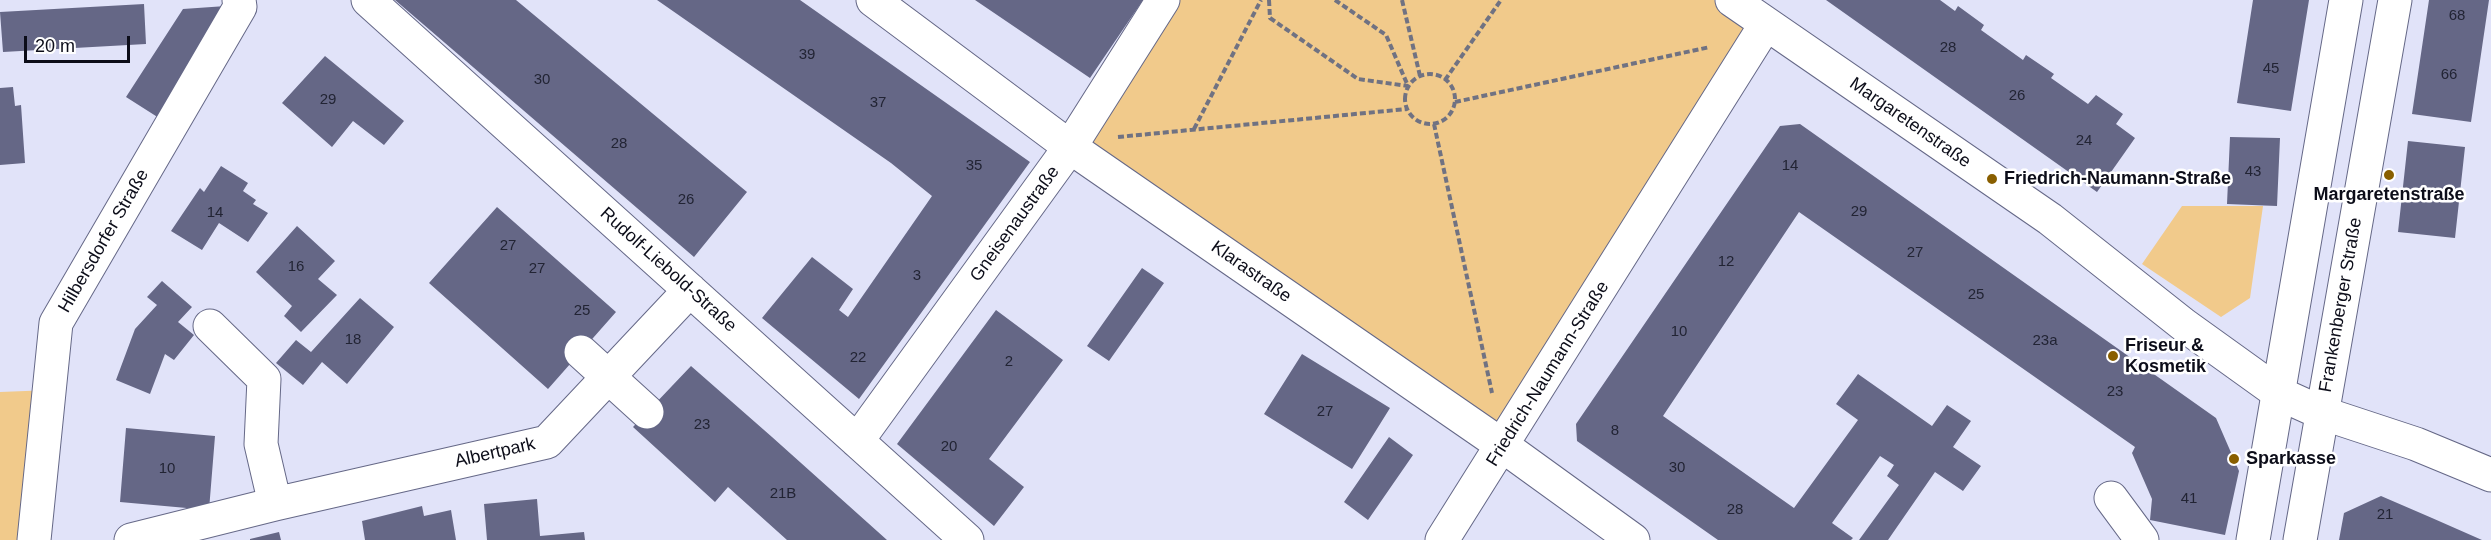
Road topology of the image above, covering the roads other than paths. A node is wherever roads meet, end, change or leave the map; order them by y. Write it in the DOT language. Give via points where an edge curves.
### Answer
graph roads {
  1 [pos="239,0"];
  2 [pos="368,0"];
  3 [pos="873,0"];
  4 [pos="1163,0"];
  5 [pos="1732,0"];
  6 [pos="2346,0"];
  7 [pos="2396,0"];
  8 [pos="1766,24"];
  9 [pos="1070,147"];
  10 [pos="690,290"];
  11 [pos="210,326"];
  12 [pos="581,352"];
  13 [pos="609,376"];
  14 [pos="2280,394"];
  15 [pos="647,412"];
  16 [pos="2322,413"];
  17 [pos="857,441"];
  18 [pos="1503,446"];
  19 [pos="2491,475"];
  20 [pos="2111,498"];
  21 [pos="275,504"];
  22 [pos="34,540"];
  23 [pos="131,540"];
  24 [pos="968,540"];
  25 [pos="1442,540"];
  26 [pos="1633,540"];
  27 [pos="2142,540"];
  28 [pos="2253,540"];
  29 [pos="2300,540"];
  1 -- 22 [label="street, Hilbersdorfer Straße" via="240,7 56,323"];
  2 -- 10 [label="street, Rudolf-Liebold-Straße"];
  3 -- 9 [label="street, Klarastraße"];
  4 -- 9 [label="street, Gneisenaustraße"];
  5 -- 8 [label="street, Margaretenstraße"];
  6 -- 14 [label="street"];
  7 -- 16 [label="street, Frankenberger Straße"];
  8 -- 14 [label="street, Margaretenstraße" via="2050,219 2184,325"];
  8 -- 18 [label="street, Friedrich-Naumann-Straße"];
  9 -- 17 [label="street, Gneisenaustraße"];
  9 -- 18 [label="street, Klarastraße"];
  10 -- 13 [label="street, Albertpark"];
  10 -- 17 [label="street, Rudolf-Liebold-Straße"];
  11 -- 21 [label="street" via="264,378 261,444"];
  12 -- 13 [label="street"];
  13 -- 15 [label="street"];
  13 -- 21 [label="street, Albertpark" via="547,441"];
  14 -- 16 [label="street, Margaretenstraße"];
  14 -- 28 [label="street"];
  16 -- 19 [label="street, Margaretenstraße" via="2416,444"];
  16 -- 29 [label="street, Frankenberger Straße"];
  17 -- 24 [label="street, Rudolf-Liebold-Straße"];
  18 -- 25 [label="street, Friedrich-Naumann-Straße"];
  18 -- 26 [label="street, Klarastraße"];
  20 -- 27 [label="street"];
  21 -- 23 [label="street, Albertpark"];
}
